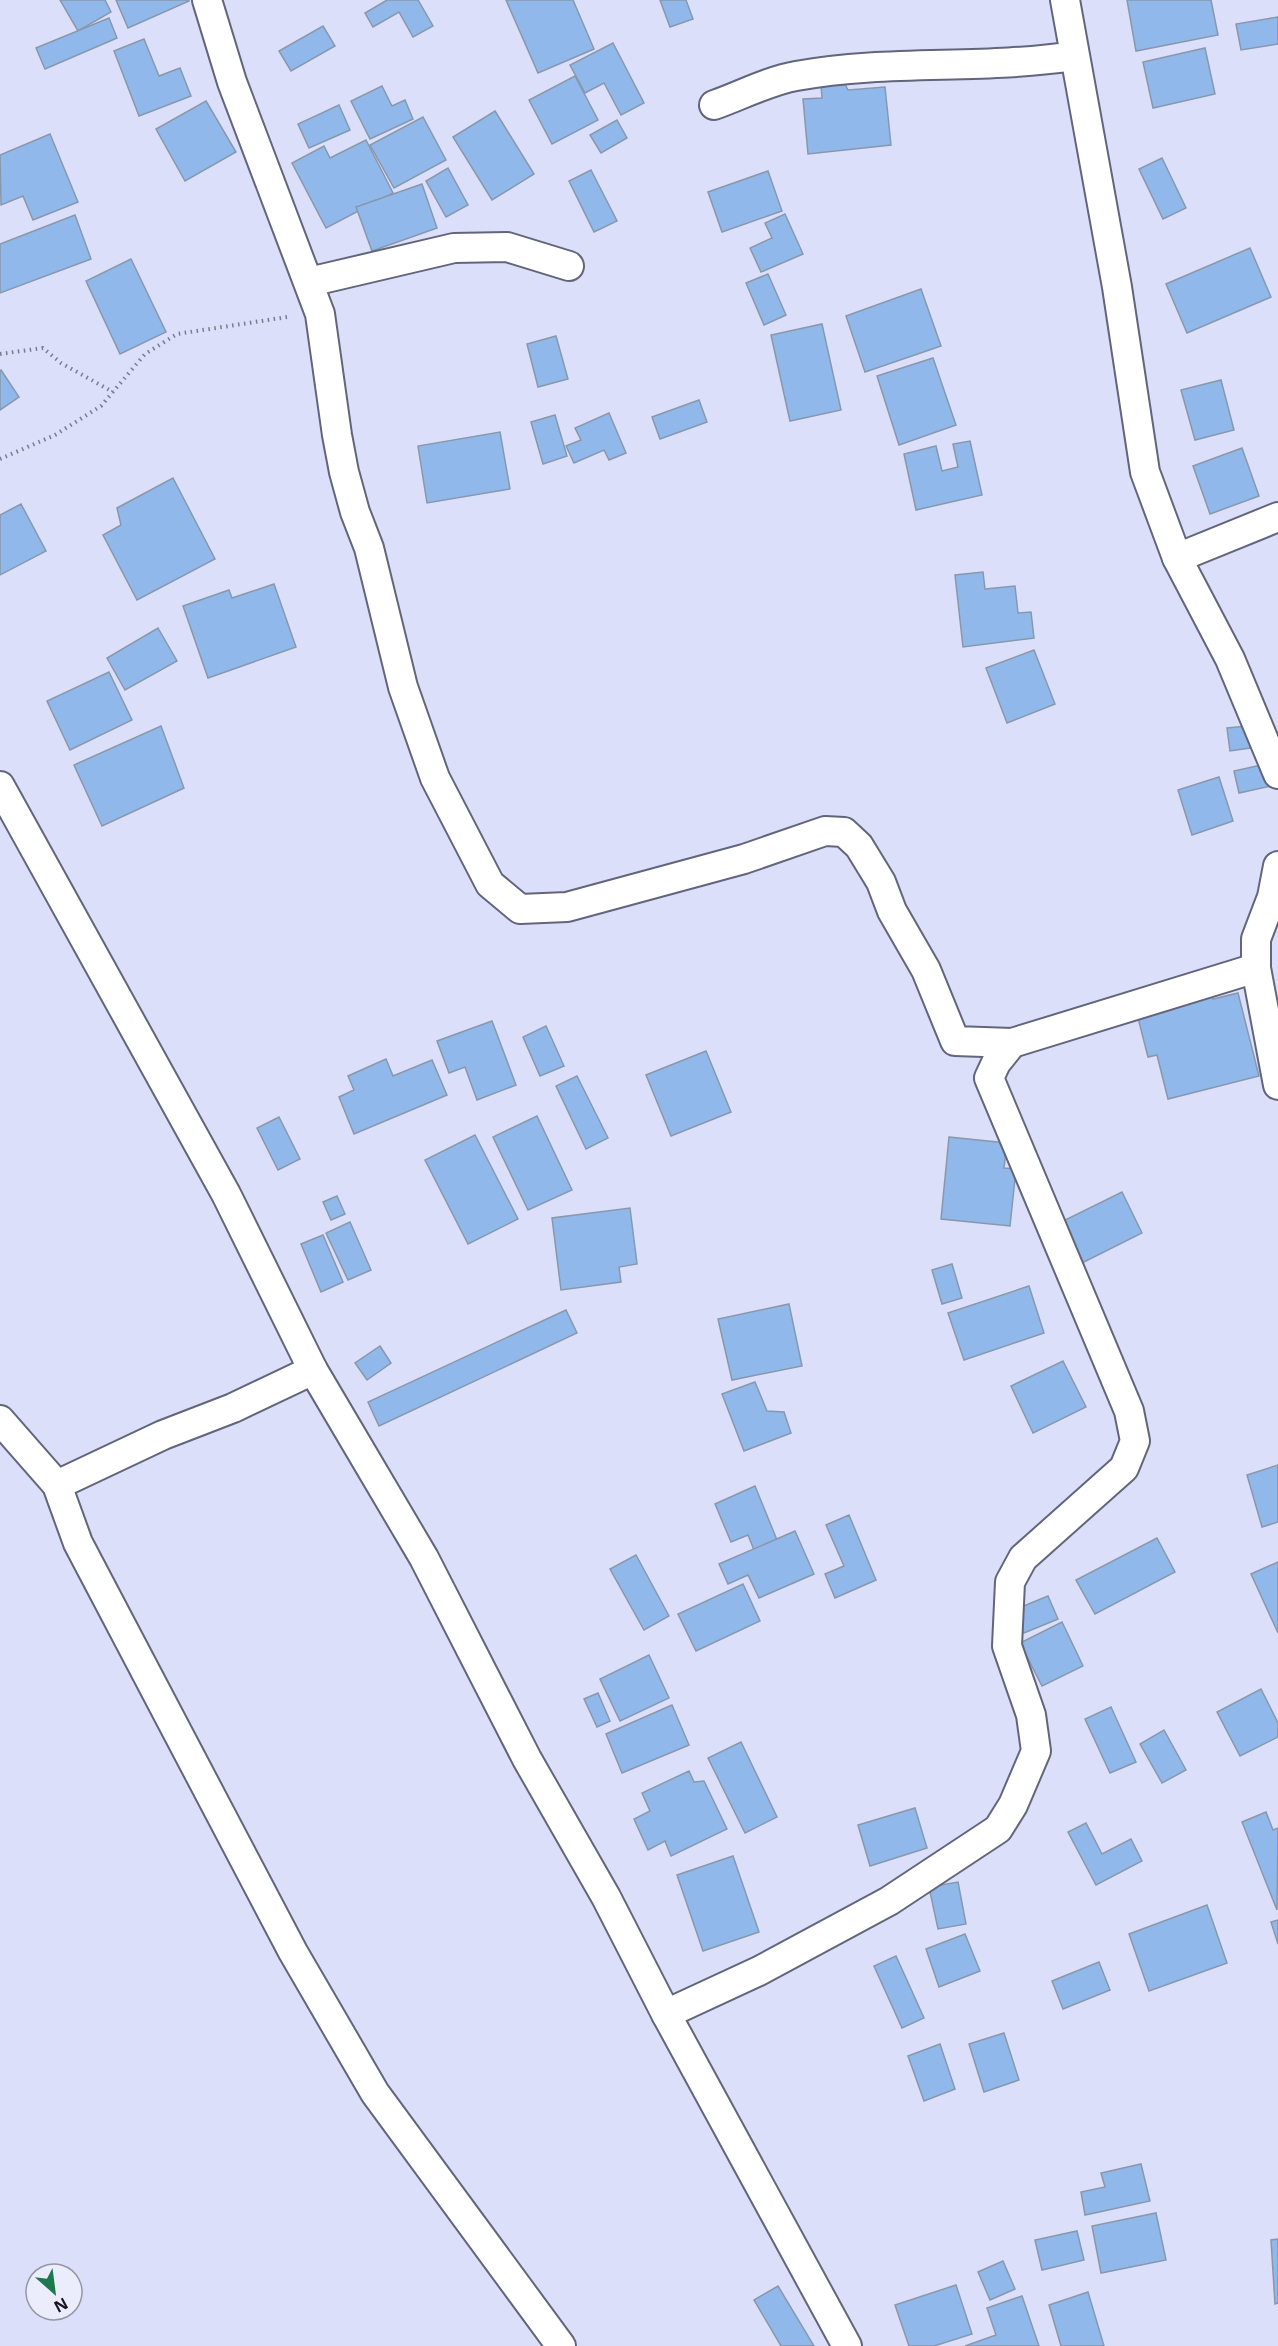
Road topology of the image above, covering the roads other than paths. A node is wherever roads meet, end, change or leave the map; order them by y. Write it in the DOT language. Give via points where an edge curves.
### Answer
graph roads {
  1 [pos="207,0"];
  2 [pos="1065,0"];
  3 [pos="1074,56"];
  4 [pos="714,105"];
  5 [pos="568,266"];
  6 [pos="309,282"];
  7 [pos="1278,517"];
  8 [pos="1177,558"];
  9 [pos="1278,774"];
  10 [pos="0,786"];
  11 [pos="1278,866"];
  12 [pos="1256,968"];
  13 [pos="1012,1043"];
  14 [pos="1278,1086"];
  15 [pos="313,1370"];
  16 [pos="0,1420"];
  17 [pos="57,1485"];
  18 [pos="666,2014"];
  19 [pos="561,2346"];
  20 [pos="847,2346"];
  1 -- 6 [label="street" via="232,82"];
  2 -- 3 [label="street"];
  3 -- 4 [label="street" via="1031,62 861,68 794,76"];
  3 -- 8 [label="street" via="1117,287 1145,472"];
  5 -- 6 [label="street" via="507,247 454,248"];
  6 -- 13 [label="street" via="320,314 344,472 369,548 403,687 435,778 490,884 520,909 567,907 744,859 825,831 844,832 859,846 880,882 926,970 955,1041"];
  7 -- 8 [label="street"];
  8 -- 9 [label="street" via="1230,659"];
  10 -- 15 [label="street" via="226,1194"];
  11 -- 12 [label="street" via="1272,897 1256,939"];
  12 -- 13 [label="street"];
  12 -- 14 [label="street"];
  13 -- 18 [label="street" via="989,1078 1129,1411 1136,1441 1124,1468 1023,1558 1010,1582 1007,1646 1031,1715 1036,1751 998,1829 889,1901 759,1971"];
  15 -- 17 [label="street"];
  15 -- 18 [label="street" via="424,1558 527,1759 606,1897"];
  16 -- 17 [label="street"];
  17 -- 19 [label="street" via="89,1564 293,1952 375,2093"];
  18 -- 20 [label="street"];
}
